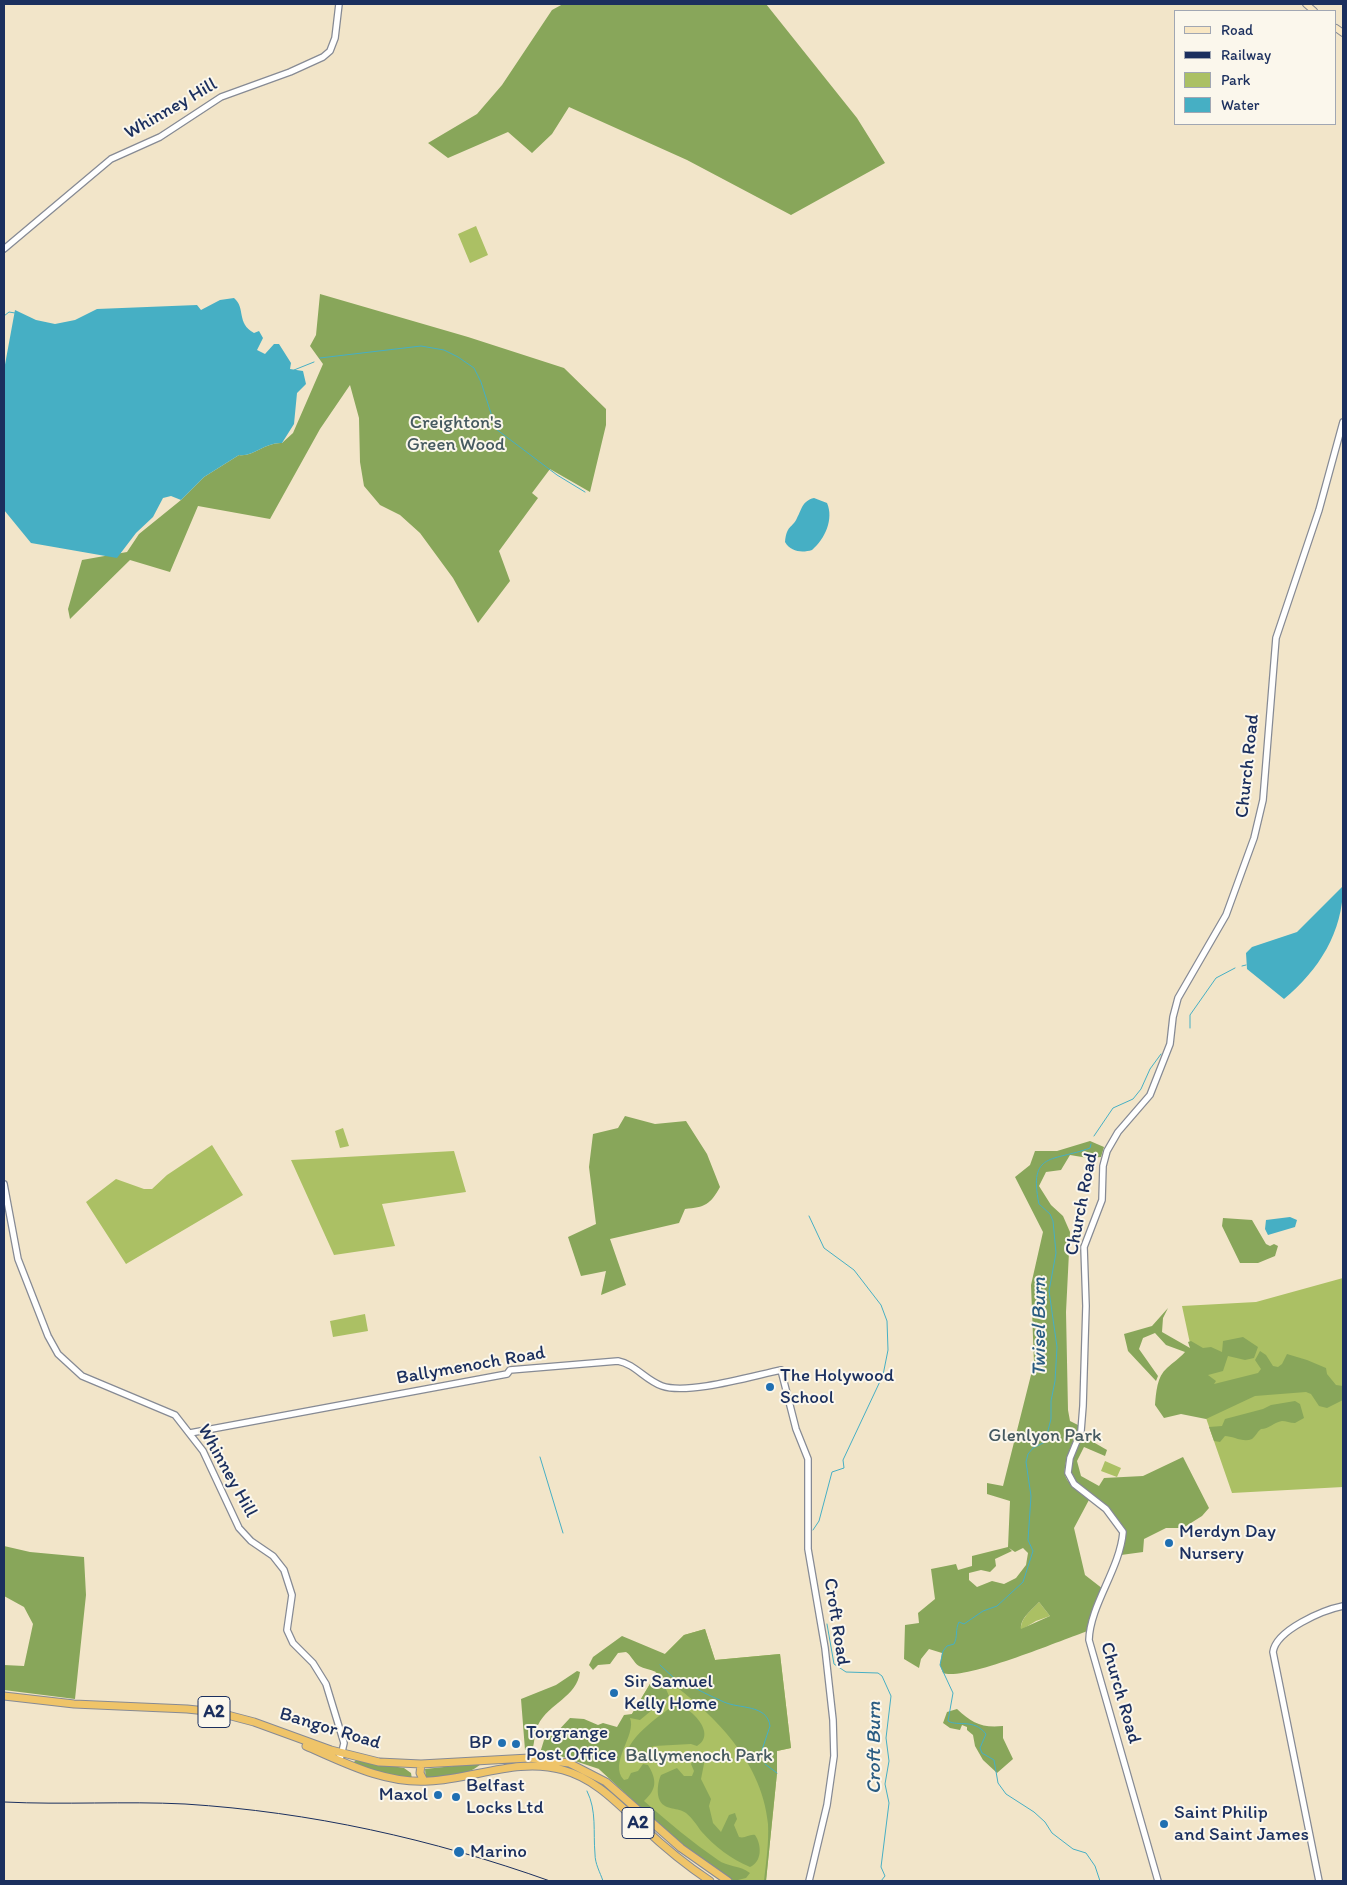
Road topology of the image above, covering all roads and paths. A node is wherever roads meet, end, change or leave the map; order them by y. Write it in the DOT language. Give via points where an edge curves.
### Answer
graph roads {
  1 [pos="339,4"];
  2 [pos="4,250"];
  3 [pos="1343,422"];
  4 [pos="4,1184"];
  5 [pos="780,1370"];
  6 [pos="190,1433"];
  7 [pos="1343,1606"];
  8 [pos="4,1696"];
  9 [pos="340,1756"];
  10 [pos="420,1764"];
  11 [pos="586,1771"];
  12 [pos="583,1778"];
  13 [pos="424,1781"];
  14 [pos="710,1881"];
  15 [pos="728,1881"];
  16 [pos="809,1881"];
  17 [pos="1158,1881"];
  18 [pos="1320,1881"];
  1 -- 2 [label="street, Whinney Hill" via="335,38 330,51 323,57 221,97 160,137 111,159"];
  3 -- 17 [label="street, Church Road" via="1319,510 1276,638 1259,822 1226,915 1178,998 1168,1053 1150,1095 1114,1138 1104,1159 1102,1200 1084,1247 1083,1406 1081,1431 1070,1458 1068,1473 1074,1484 1106,1510 1123,1532 1122,1546 1089,1640"];
  4 -- 6 [label="street, Whinney Hill" via="18,1259 58,1354 82,1376 175,1415"];
  5 -- 6 [label="street, Ballymenoch Road" via="676,1388 657,1384 618,1361 510,1370 506,1374"];
  5 -- 16 [label="street, Croft Road" via="808,1459 808,1549 833,1720 834,1756 827,1805"];
  6 -- 9 [label="street, Whinney Hill" via="211,1466 240,1528 251,1541 273,1556 286,1575 292,1599 287,1630 293,1643 313,1663 326,1684 344,1743"];
  7 -- 18 [label="street" via="1312,1618 1276,1640 1273,1655"];
  8 -- 9 [label="highway, Bangor Road / A2" via="92,1706 216,1712 254,1722"];
  9 -- 10 [label="highway, Bangor Road / A2"];
  9 -- 13 [label="highway, A2" via="350,1765 387,1778"];
  10 -- 11 [label="highway, Bangor Road / A2" via="543,1758 569,1763"];
  10 -- 13 [label="highway"];
  11 -- 12 [label="highway"];
  11 -- 15 [label="highway, Bangor Road / A2" via="606,1782 681,1848"];
  12 -- 13 [label="highway, A2" via="564,1770 523,1766"];
  12 -- 14 [label="highway, A2" via="617,1802 674,1856"];
}
